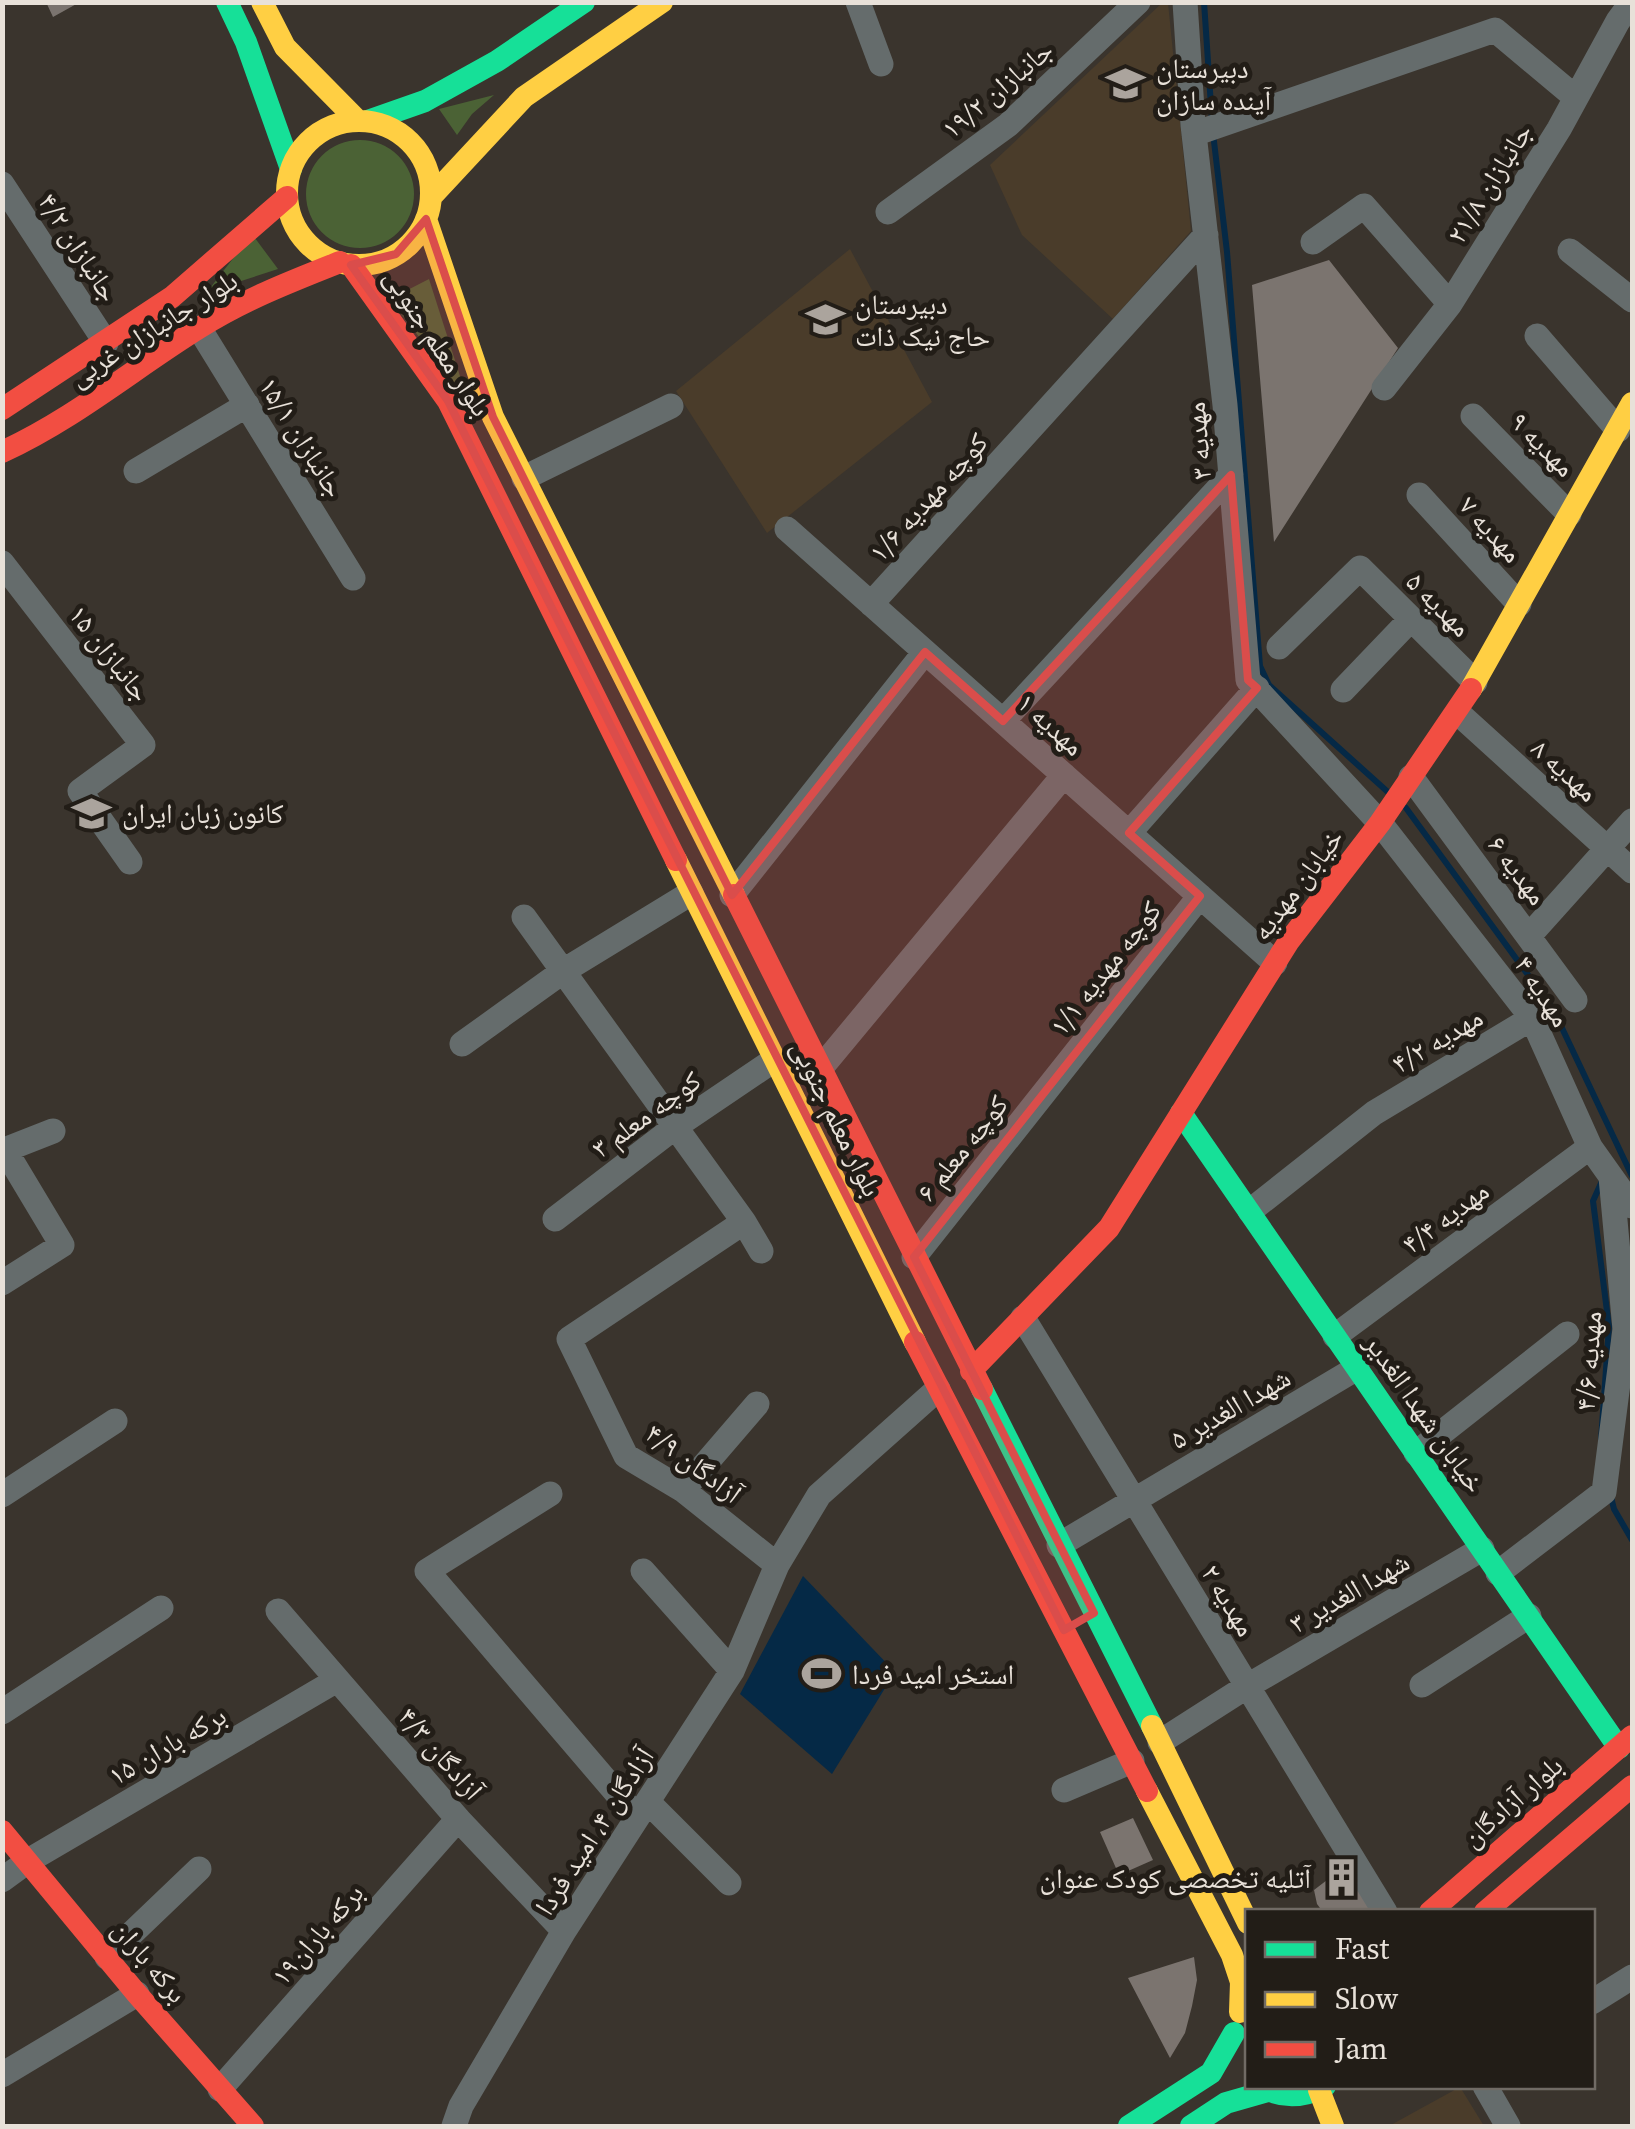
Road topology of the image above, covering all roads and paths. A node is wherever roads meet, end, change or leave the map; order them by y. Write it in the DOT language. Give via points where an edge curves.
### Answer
graph roads {
  1 [pos="227,2"];
  2 [pos="262,2"];
  3 [pos="584,2"];
  4 [pos="662,2"];
  5 [pos="858,2"];
  6 [pos="1138,2"];
  7 [pos="1185,2"];
  8 [pos="1632,2"];
  9 [pos="497,60"];
  10 [pos="881,64"];
  11 [pos="524,97"];
  12 [pos="1575,97"];
  13 [pos="363,121"];
  14 [pos="1194,134"];
  15 [pos="291,169"];
  16 [pos="2,184"];
  17 [pos="287,198"];
  18 [pos="428,208"];
  19 [pos="888,212"];
  20 [pos="1206,235"];
  21 [pos="1313,242"];
  22 [pos="1570,251"];
  23 [pos="345,264"];
  24 [pos="172,297"];
  25 [pos="1632,300"];
  26 [pos="1450,304"];
  27 [pos="199,328"];
  28 [pos="1537,336"];
  29 [pos="106,344"];
  30 [pos="1384,388"];
  31 [pos="1632,403"];
  32 [pos="247,405"];
  33 [pos="671,406"];
  34 [pos="2,409"];
  35 [pos="1473,416"];
  36 [pos="1618,430"];
  37 [pos="2,452"];
  38 [pos="136,471"];
  39 [pos="1231,475"];
  40 [pos="524,478"];
  41 [pos="1420,495"];
  42 [pos="1569,514"];
  43 [pos="787,529"];
  44 [pos="2,562"];
  45 [pos="354,578"];
  46 [pos="872,604"];
  47 [pos="1519,604"];
  48 [pos="1410,619"];
  49 [pos="1279,647"];
  50 [pos="925,652"];
  51 [pos="1475,682"];
  52 [pos="1257,688"];
  53 [pos="1342,690"];
  54 [pos="1458,713"];
  55 [pos="1003,721"];
  56 [pos="1064,775"];
  57 [pos="1411,777"];
  58 [pos="1632,821"];
  59 [pos="1380,823"];
  60 [pos="1129,833"];
  61 [pos="1607,848"];
  62 [pos="130,862"];
  63 [pos="1632,871"];
  64 [pos="691,892"];
  65 [pos="732,895"];
  66 [pos="1200,896"];
  67 [pos="524,916"];
  68 [pos="1529,936"];
  69 [pos="1275,963"];
  70 [pos="565,970"];
  71 [pos="1575,1000"];
  72 [pos="1532,1018"];
  73 [pos="462,1044"];
  74 [pos="774,1060"];
  75 [pos="820,1069"];
  76 [pos="1057,1077"];
  77 [pos="1181,1112"];
  78 [pos="675,1127"];
  79 [pos="53,1131"];
  80 [pos="1590,1147"];
  81 [pos="4,1151"];
  82 [pos="1610,1174"];
  83 [pos="1632,1206"];
  84 [pos="1250,1212"];
  85 [pos="554,1219"];
  86 [pos="744,1222"];
  87 [pos="761,1251"];
  88 [pos="914,1257"];
  89 [pos="2,1283"];
  90 [pos="1023,1318"];
  91 [pos="1567,1334"];
  92 [pos="1335,1336"];
  93 [pos="1358,1368"];
  94 [pos="971,1371"];
  95 [pos="938,1389"];
  96 [pos="757,1404"];
  97 [pos="115,1421"];
  98 [pos="1416,1453"];
  99 [pos="682,1490"];
  100 [pos="550,1494"];
  101 [pos="2,1495"];
  102 [pos="1133,1500"];
  103 [pos="1059,1545"];
  104 [pos="1482,1548"];
  105 [pos="777,1565"];
  106 [pos="643,1570"];
  107 [pos="1498,1572"];
  108 [pos="160,1608"];
  109 [pos="278,1611"];
  110 [pos="1094,1613"];
  111 [pos="1528,1616"];
  112 [pos="1064,1630"];
  113 [pos="732,1671"];
  114 [pos="337,1680"];
  115 [pos="1422,1685"];
  116 [pos="1246,1686"];
  117 [pos="2,1712"];
  118 [pos="1160,1742"];
  119 [pos="1626,1742"];
  120 [pos="1132,1761"];
  121 [pos="1632,1786"];
  122 [pos="1064,1790"];
  123 [pos="642,1809"];
  124 [pos="458,1819"];
  125 [pos="2,1831"];
  126 [pos="28,1861"];
  127 [pos="198,1868"];
  128 [pos="2,1880"];
  129 [pos="729,1883"];
  130 [pos="1383,1909"];
  131 [pos="1433,1909"];
  132 [pos="1488,1909"];
  133 [pos="1245,1917"];
  134 [pos="564,1932"];
  135 [pos="107,1957"];
  136 [pos="1632,1978"];
  137 [pos="137,1994"];
  138 [pos="1595,2000"];
  139 [pos="1241,2016"];
  140 [pos="1245,2071"];
  141 [pos="2,2074"];
  142 [pos="220,2089"];
  143 [pos="1264,2089"];
  144 [pos="1319,2089"];
  145 [pos="1322,2089"];
  146 [pos="1487,2089"];
  147 [pos="254,2126"];
  148 [pos="454,2126"];
  149 [pos="1129,2126"];
  150 [pos="1191,2126"];
  151 [pos="1332,2126"];
  152 [pos="1508,2126"];
  1 -- 15 [label="main road"];
  2 -- 13 [label="main road" via="285,47"];
  3 -- 9 [label="main road"];
  4 -- 11 [label="main road"];
  5 -- 10 [label="street"];
  6 -- 19 [label="street, جانبازان ۱۹/۲" via="1008,125"];
  7 -- 14 [label="street, مهدیه ۳"];
  8 -- 12 [label="street, جانبازان ۲۱/۸"];
  9 -- 11 [label="main road"];
  9 -- 13 [label="main road" via="424,101"];
  11 -- 18 [label="main road"];
  12 -- 14 [label="street" via="1494,30"];
  12 -- 26 [label="street, جانبازان ۲۱/۸"];
  13 -- 15 [label="main road" via="317,135"];
  13 -- 18 [label="main road" via="414,147 424,162"];
  14 -- 20 [label="street, مهدیه ۳"];
  15 -- 17 [label="main road"];
  16 -- 29 [label="street, جانبازان ۴/۲"];
  17 -- 23 [label="main road" via="309,245"];
  17 -- 24 [label="main road, بلوار جانبازان غربی"];
  18 -- 23 [label="main road" via="414,240 396,254"];
  18 -- 40 [label="main road, بلوار معلم جنوبی" via="493,417"];
  20 -- 39 [label="street, مهدیه ۳"];
  20 -- 46 [label="street, کوچه مهدیه ۱/۶"];
  21 -- 26 [label="street" via="1364,206"];
  22 -- 25 [label="street"];
  23 -- 27 [label="main road, بلوار جانبازان غربی" via="273,288"];
  23 -- 64 [label="main road, بلوار معلم جنوبی" via="448,402"];
  24 -- 27 [label="main road"];
  24 -- 29 [label="main road, بلوار جانبازان غربی"];
  26 -- 30 [label="street, جانبازان ۲۱/۸"];
  27 -- 32 [label="street, جانبازان ۱۵/۱"];
  27 -- 37 [label="main road, بلوار جانبازان غربی" via="105,395"];
  28 -- 36 [label="street"];
  29 -- 34 [label="main road, بلوار جانبازان غربی"];
  31 -- 36 [label="main road, خیابان مهدیه"];
  32 -- 38 [label="street"];
  32 -- 45 [label="street, جانبازان ۱۵/۱"];
  33 -- 40 [label="street"];
  35 -- 42 [label="street, مهدیه ۹"];
  36 -- 42 [label="main road, خیابان مهدیه"];
  39 -- 52 [label="street, مهدیه ۳" via="1248,680"];
  39 -- 55 [label="street"];
  40 -- 65 [label="main road, بلوار معلم جنوبی"];
  41 -- 47 [label="street, مهدیه ۷"];
  42 -- 47 [label="main road, خیابان مهدیه"];
  43 -- 46 [label="street, مهدیه ۱"];
  44 -- 62 [label="street, جانبازان ۱۵" via="143,746 80,791"];
  46 -- 50 [label="street, مهدیه ۱"];
  47 -- 51 [label="main road, خیابان مهدیه"];
  48 -- 49 [label="street, مهدیه ۵" via="1360,568"];
  48 -- 51 [label="street, مهدیه ۵"];
  48 -- 53 [label="street"];
  50 -- 55 [label="street, مهدیه ۱"];
  50 -- 65 [label="street"];
  51 -- 54 [label="main road, خیابان مهدیه"];
  52 -- 59 [label="street, مهدیه ۳"];
  52 -- 60 [label="street"];
  54 -- 57 [label="main road, خیابان مهدیه"];
  54 -- 61 [label="street, مهدیه ۸"];
  55 -- 56 [label="street, مهدیه ۱"];
  56 -- 60 [label="street, مهدیه ۱"];
  56 -- 75 [label="street"];
  57 -- 59 [label="main road, خیابان مهدیه"];
  57 -- 68 [label="street, مهدیه ۶"];
  58 -- 61 [label="street"];
  59 -- 69 [label="main road, خیابان مهدیه"];
  59 -- 72 [label="street, مهدیه ۴"];
  60 -- 66 [label="street, مهدیه ۱"];
  61 -- 63 [label="street, مهدیه ۸"];
  61 -- 68 [label="street"];
  64 -- 70 [label="street"];
  64 -- 74 [label="main road, بلوار معلم جنوبی"];
  65 -- 75 [label="main road, بلوار معلم جنوبی"];
  66 -- 69 [label="street, مهدیه ۱"];
  66 -- 76 [label="street, کوچه مهدیه ۱/۱"];
  67 -- 70 [label="street"];
  68 -- 71 [label="street, مهدیه ۶"];
  69 -- 77 [label="main road, خیابان مهدیه"];
  70 -- 73 [label="street"];
  70 -- 78 [label="street"];
  72 -- 80 [label="street, مهدیه ۴"];
  72 -- 84 [label="street, مهدیه ۴/۲" via="1374,1113"];
  74 -- 78 [label="street, کوچه معلم ۳"];
  74 -- 95 [label="main road, بلوار معلم جنوبی"];
  75 -- 88 [label="main road, بلوار معلم جنوبی"];
  76 -- 88 [label="street, کوچه معلم ۶"];
  77 -- 84 [label="main road, خیابان شهدا الغدیر"];
  77 -- 90 [label="main road, خیابان مهدیه" via="1109,1228"];
  78 -- 85 [label="street, کوچه معلم ۳"];
  78 -- 86 [label="street"];
  79 -- 81 [label="street"];
  80 -- 82 [label="street, مهدیه ۴"];
  80 -- 92 [label="street, مهدیه ۴/۴"];
  81 -- 89 [label="street" via="62,1245"];
  82 -- 83 [label="street, مهدیه ۴"];
  82 -- 107 [label="street, مهدیه ۴/۶" via="1625,1330 1604,1492"];
  84 -- 92 [label="main road, خیابان شهدا الغدیر"];
  86 -- 87 [label="street"];
  86 -- 99 [label="street, آزادگان ۴/۹" via="570,1338 626,1456"];
  88 -- 94 [label="main road, بلوار معلم جنوبی"];
  90 -- 94 [label="main road, خیابان مهدیه"];
  90 -- 102 [label="street, مهدیه ۲"];
  91 -- 98 [label="street"];
  92 -- 93 [label="main road, خیابان شهدا الغدیر"];
  93 -- 98 [label="main road, خیابان شهدا الغدیر"];
  93 -- 102 [label="street, شهدا الغدیر ۵"];
  94 -- 103 [label="main road, بلوار معلم جنوبی"];
  95 -- 105 [label="street, آزادگان ۴، امید فردا" via="819,1495"];
  95 -- 112 [label="main road, بلوار معلم جنوبی"];
  96 -- 99 [label="street"];
  97 -- 101 [label="street"];
  98 -- 104 [label="main road, خیابان شهدا الغدیر"];
  99 -- 105 [label="street, آزادگان ۴/۹"];
  100 -- 123 [label="street" via="427,1571"];
  102 -- 103 [label="street, شهدا الغدیر ۵"];
  102 -- 116 [label="street, مهدیه ۲"];
  103 -- 110 [label="main road, بلوار معلم جنوبی"];
  104 -- 107 [label="main road, خیابان شهدا الغدیر"];
  104 -- 116 [label="street, شهدا الغدیر ۳"];
  105 -- 113 [label="street, آزادگان ۴، امید فردا"];
  106 -- 113 [label="street"];
  107 -- 111 [label="main road, خیابان شهدا الغدیر"];
  108 -- 117 [label="street"];
  109 -- 114 [label="street, آزادگان ۴/۳"];
  110 -- 112 [label="main road"];
  110 -- 118 [label="main road, بلوار معلم جنوبی"];
  111 -- 115 [label="street"];
  111 -- 119 [label="main road, خیابان شهدا الغدیر"];
  112 -- 120 [label="main road, بلوار معلم جنوبی"];
  113 -- 123 [label="street, آزادگان ۴، امید فردا"];
  114 -- 124 [label="street, آزادگان ۴/۳"];
  114 -- 126 [label="street, برکه باران ۱۵"];
  116 -- 118 [label="street, شهدا الغدیر ۳"];
  116 -- 130 [label="street, مهدیه ۲"];
  118 -- 133 [label="main road, بلوار معلم جنوبی"];
  119 -- 131 [label="main road, بلوار آزادگان"];
  120 -- 122 [label="street"];
  120 -- 139 [label="main road, بلوار معلم جنوبی" via="1232,1955"];
  121 -- 132 [label="main road"];
  123 -- 129 [label="street"];
  123 -- 134 [label="street, آزادگان ۴، امید فردا"];
  124 -- 134 [label="street, آزادگان ۴/۳"];
  124 -- 142 [label="street, برکه باران۱۹"];
  125 -- 126 [label="main road, برکه باران"];
  126 -- 128 [label="street, برکه باران ۱۵"];
  126 -- 135 [label="main road, برکه باران"];
  127 -- 135 [label="street"];
  134 -- 148 [label="street, آزادگان ۴، امید فردا"];
  135 -- 137 [label="main road, برکه باران"];
  136 -- 138 [label="street"];
  137 -- 141 [label="street"];
  137 -- 142 [label="main road, برکه باران"];
  139 -- 140 [label="main road, بلوار معلم جنوبی"];
  139 -- 149 [label="main road" via="1210,2073"];
  142 -- 147 [label="main road, برکه باران"];
  143 -- 144 [label="main road" via="1282,2096"];
  143 -- 150 [label="main road"];
  145 -- 151 [label="main road"];
  146 -- 152 [label="street"];
}
